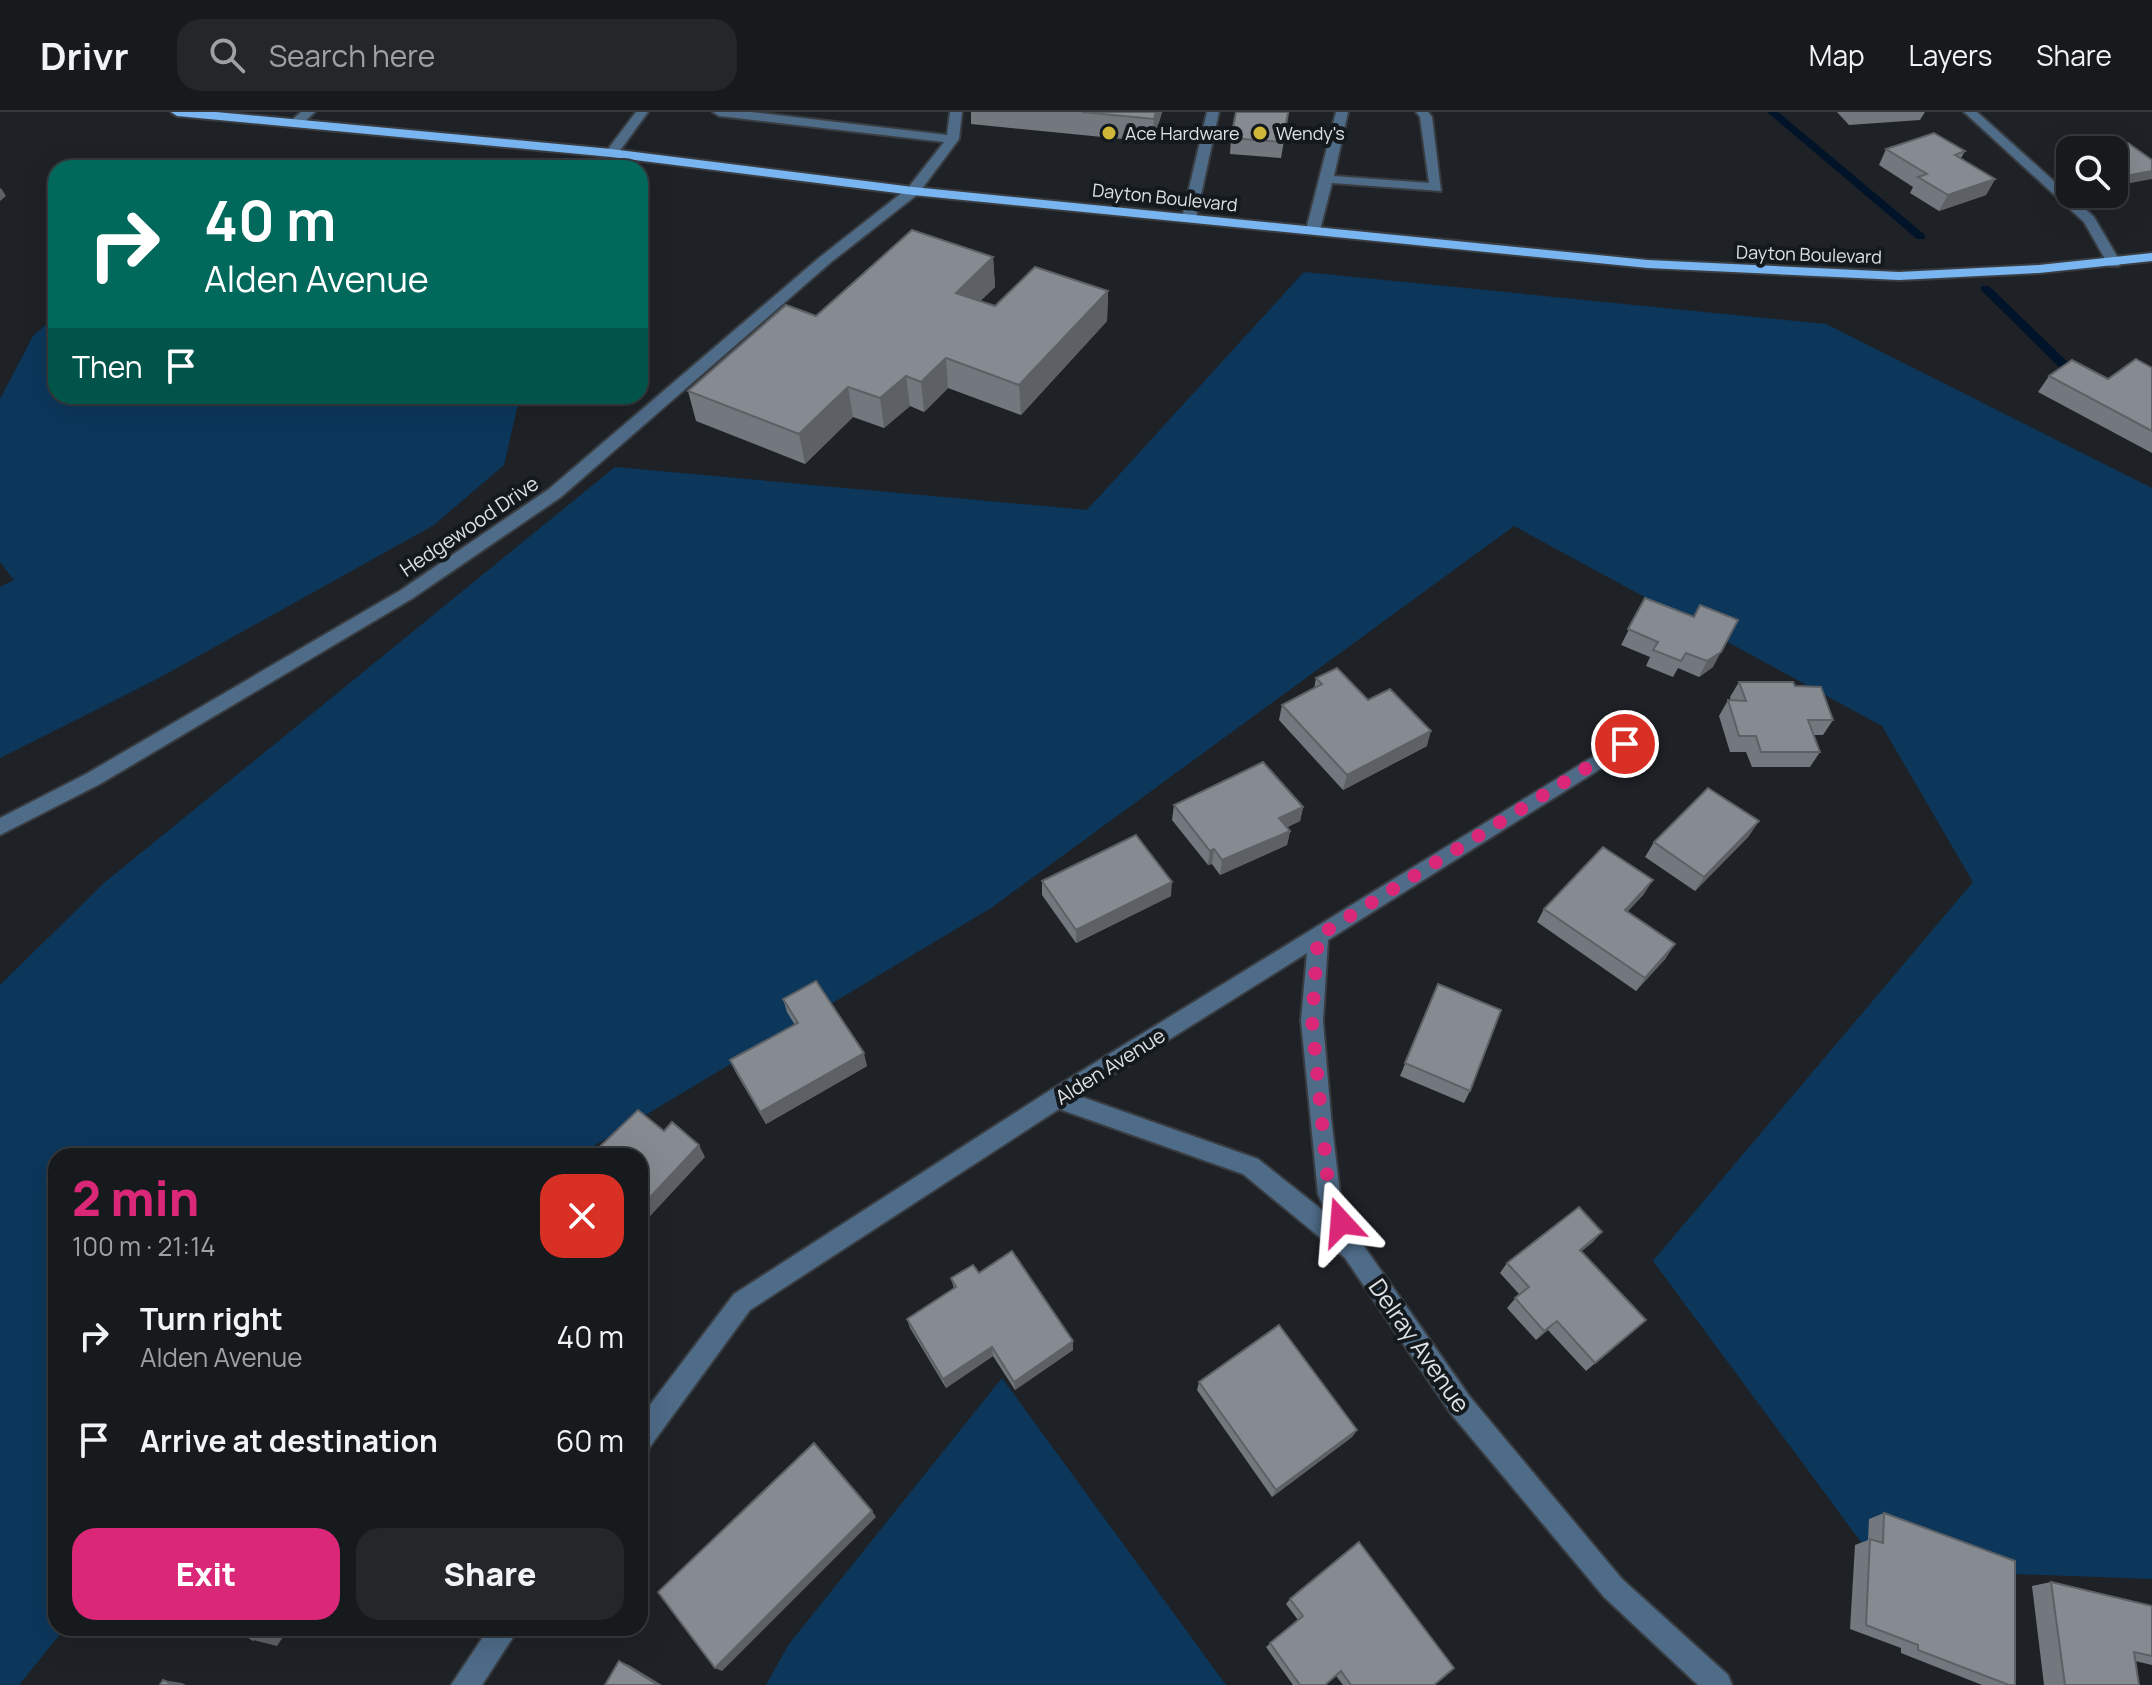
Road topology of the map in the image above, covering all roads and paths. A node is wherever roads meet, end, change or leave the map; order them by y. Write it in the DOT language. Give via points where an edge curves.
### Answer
graph roads {
  1 [pos="177,112"];
  2 [pos="309,112"];
  3 [pos="642,112"];
  4 [pos="719,112"];
  5 [pos="956,112"];
  6 [pos="1213,112"];
  7 [pos="1342,112"];
  8 [pos="1422,112"];
  9 [pos="1970,112"];
  10 [pos="297,122"];
  11 [pos="953,139"];
  12 [pos="611,153"];
  13 [pos="1327,179"];
  14 [pos="913,191"];
  15 [pos="1189,218"];
  16 [pos="1313,230"];
  17 [pos="2152,257"];
  18 [pos="2114,263"];
  19 [pos="2152,271"];
  20 [pos="1625,744"];
  21 [pos="0,827"];
  22 [pos="1318,936"];
  23 [pos="1057,1098"];
  24 [pos="1353,1250"];
  25 [pos="648,1428"];
  26 [pos="499,1636"];
  27 [pos="465,1685"];
  28 [pos="1718,1685"];
  1 -- 10 [label="main road, Dayton Boulevard"];
  2 -- 10 [label="street"];
  3 -- 12 [label="street"];
  4 -- 11 [label="street"];
  5 -- 11 [label="street"];
  6 -- 15 [label="street"];
  7 -- 13 [label="street"];
  8 -- 13 [label="street" via="1436,188"];
  9 -- 18 [label="street" via="2089,220"];
  10 -- 12 [label="main road, Dayton Boulevard"];
  11 -- 14 [label="street, Hedgewood Drive"];
  12 -- 14 [label="main road, Dayton Boulevard"];
  13 -- 16 [label="street"];
  14 -- 15 [label="main road, Dayton Boulevard"];
  14 -- 21 [label="street, Hedgewood Drive" via="825,260 555,493 407,594 93,779"];
  15 -- 16 [label="main road, Dayton Boulevard"];
  16 -- 18 [label="main road, Dayton Boulevard" via="1761,272 1899,276"];
  17 -- 18 [label="main road, Dayton Boulevard"];
  18 -- 19 [label="main road"];
  20 -- 22 [label="street, Alden Avenue"];
  22 -- 23 [label="street, Alden Avenue"];
  22 -- 24 [label="street" via="1312,1021 1320,1117 1329,1194"];
  23 -- 24 [label="street, Delray Avenue" via="1250,1166"];
  23 -- 25 [label="street, Alden Avenue" via="742,1302"];
  24 -- 28 [label="street, Delray Avenue" via="1461,1406 1613,1588"];
  26 -- 27 [label="street"];
}
